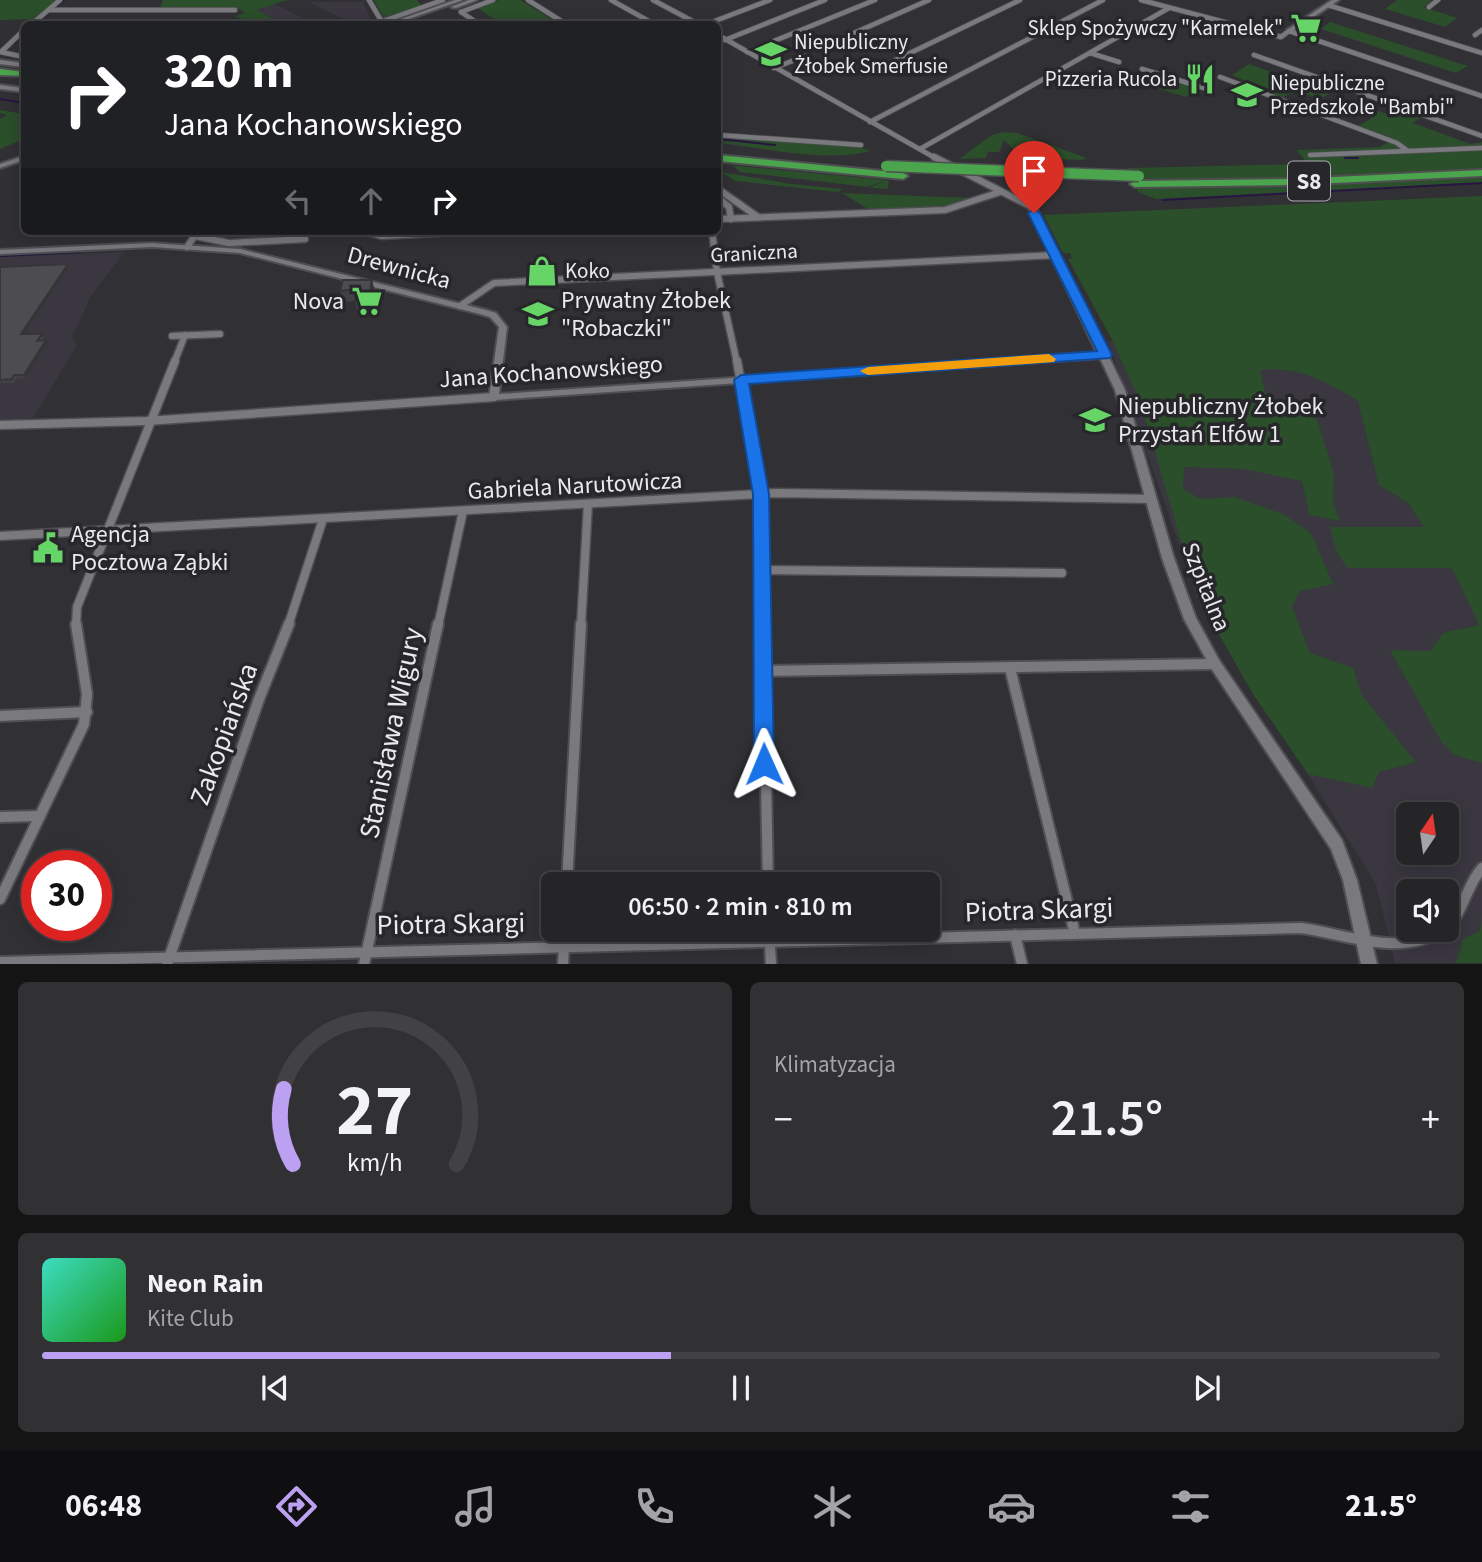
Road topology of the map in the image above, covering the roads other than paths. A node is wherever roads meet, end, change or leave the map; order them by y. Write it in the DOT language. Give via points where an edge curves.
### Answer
graph roads {
  1 [pos="60,0"];
  2 [pos="369,0"];
  3 [pos="443,0"];
  4 [pos="460,0"];
  5 [pos="474,0"];
  6 [pos="493,0"];
  7 [pos="528,0"];
  8 [pos="611,0"];
  9 [pos="653,0"];
  10 [pos="670,0"];
  11 [pos="770,0"];
  12 [pos="825,0"];
  13 [pos="876,0"];
  14 [pos="929,0"];
  15 [pos="1020,0"];
  16 [pos="1103,0"];
  17 [pos="1141,0"];
  18 [pos="1336,0"];
  19 [pos="1438,0"];
  20 [pos="156,2"];
  21 [pos="660,4"];
  22 [pos="1328,5"];
  23 [pos="1429,7"];
  24 [pos="1169,8"];
  25 [pos="49,10"];
  26 [pos="149,10"];
  27 [pos="235,10"];
  28 [pos="36,21"];
  29 [pos="381,21"];
  30 [pos="385,21"];
  31 [pos="399,21"];
  32 [pos="415,21"];
  33 [pos="474,21"];
  34 [pos="561,21"];
  35 [pos="648,21"];
  36 [pos="692,21"];
  37 [pos="715,21"];
  38 [pos="1482,30"];
  39 [pos="1289,32"];
  40 [pos="21,33"];
  41 [pos="1475,35"];
  42 [pos="721,37"];
  43 [pos="725,40"];
  44 [pos="820,47"];
  45 [pos="1,50"];
  46 [pos="747,52"];
  47 [pos="1090,53"];
  48 [pos="1482,53"];
  49 [pos="1254,55"];
  50 [pos="804,56"];
  51 [pos="21,57"];
  52 [pos="0,62"];
  53 [pos="1119,62"];
  54 [pos="21,65"];
  55 [pos="774,68"];
  56 [pos="875,69"];
  57 [pos="1142,69"];
  58 [pos="3,72"];
  59 [pos="21,74"];
  60 [pos="1220,77"];
  61 [pos="0,79"];
  62 [pos="21,82"];
  63 [pos="0,87"];
  64 [pos="1205,88"];
  65 [pos="21,90"];
  66 [pos="1482,96"];
  67 [pos="870,122"];
  68 [pos="721,135"];
  69 [pos="1482,135"];
  70 [pos="861,145"];
  71 [pos="1482,148"];
  72 [pos="920,149"];
  73 [pos="721,150"];
  74 [pos="1408,151"];
  75 [pos="1310,155"];
  76 [pos="721,158"];
  77 [pos="21,159"];
  78 [pos="21,165"];
  79 [pos="1482,165"];
  80 [pos="0,166"];
  81 [pos="0,173"];
  82 [pos="1482,173"];
  83 [pos="1137,180"];
  84 [pos="721,191"];
  85 [pos="1000,192"];
  86 [pos="721,200"];
  87 [pos="1032,208"];
  88 [pos="731,216"];
  89 [pos="721,218"];
  90 [pos="758,218"];
  91 [pos="196,235"];
  92 [pos="201,235"];
  93 [pos="378,235"];
  94 [pos="399,235"];
  95 [pos="712,235"];
  96 [pos="305,239"];
  97 [pos="187,247"];
  98 [pos="0,251"];
  99 [pos="1056,255"];
  100 [pos="717,272"];
  101 [pos="460,306"];
  102 [pos="220,334"];
  103 [pos="185,335"];
  104 [pos="172,336"];
  105 [pos="1105,355"];
  106 [pos="741,380"];
  107 [pos="494,397"];
  108 [pos="151,421"];
  109 [pos="0,425"];
  110 [pos="761,494"];
  111 [pos="1152,499"];
  112 [pos="589,504"];
  113 [pos="463,511"];
  114 [pos="323,519"];
  115 [pos="106,530"];
  116 [pos="0,536"];
  117 [pos="762,570"];
  118 [pos="1062,573"];
  119 [pos="1215,664"];
  120 [pos="1010,668"];
  121 [pos="763,671"];
  122 [pos="88,712"];
  123 [pos="0,716"];
  124 [pos="40,816"];
  125 [pos="0,817"];
  126 [pos="1482,868"];
  127 [pos="568,872"];
  128 [pos="768,872"];
  129 [pos="0,899"];
  130 [pos="1459,914"];
  131 [pos="1075,934"];
  132 [pos="940,935"];
  133 [pos="1015,935"];
  134 [pos="1364,941"];
  135 [pos="564,942"];
  136 [pos="632,942"];
  137 [pos="770,942"];
  138 [pos="1423,942"];
  139 [pos="564,946"];
  140 [pos="367,950"];
  141 [pos="169,960"];
  142 [pos="0,962"];
  143 [pos="364,964"];
  144 [pos="563,964"];
  145 [pos="771,964"];
  146 [pos="1022,964"];
  147 [pos="1369,964"];
  1 -- 25 [label="street"];
  2 -- 29 [label="street"];
  3 -- 30 [label="street"];
  4 -- 31 [label="street"];
  5 -- 32 [label="street"];
  6 -- 33 [label="street" via="461,12"];
  7 -- 34 [label="street"];
  8 -- 35 [label="street"];
  9 -- 21 [label="street"];
  10 -- 21 [label="street"];
  11 -- 37 [label="street"];
  12 -- 43 [label="street"];
  13 -- 46 [label="street"];
  14 -- 44 [label="street"];
  15 -- 56 [label="street"];
  16 -- 67 [label="street"];
  17 -- 24 [label="street"];
  18 -- 22 [label="street"];
  19 -- 23 [label="street"];
  20 -- 26 [label="street"];
  21 -- 36 [label="street"];
  22 -- 39 [label="street"];
  22 -- 48 [label="street"];
  24 -- 39 [label="street" via="1281,37"];
  24 -- 47 [label="street"];
  25 -- 26 [label="street"];
  25 -- 28 [label="street"];
  26 -- 27 [label="street"];
  38 -- 41 [label="street"];
  39 -- 66 [label="street"];
  40 -- 45 [label="street"];
  42 -- 43 [label="street, Szpitalna"];
  43 -- 46 [label="street, Szpitalna"];
  45 -- 51 [label="street" via="4,55"];
  46 -- 55 [label="street, Szpitalna"];
  47 -- 53 [label="street"];
  47 -- 72 [label="street"];
  49 -- 69 [label="street"];
  50 -- 55 [label="street"];
  52 -- 54 [label="street"];
  55 -- 67 [label="street, Szpitalna"];
  57 -- 64 [label="street"];
  58 -- 59 [label="highway"];
  60 -- 74 [label="street"];
  61 -- 62 [label="highway"];
  63 -- 65 [label="street"];
  67 -- 72 [label="street, Szpitalna"];
  68 -- 70 [label="street"];
  71 -- 74 [label="street"];
  72 -- 85 [label="street, Szpitalna"];
  73 -- 83 [label="highway, S8, bridge" via="886,166"];
  74 -- 75 [label="street"];
  76 -- 83 [label="highway, S8" via="903,176"];
  77 -- 80 [label="street"];
  78 -- 81 [label="street"];
  79 -- 83 [label="highway, S8"];
  82 -- 83 [label="highway, S8"];
  84 -- 90 [label="street"];
  85 -- 87 [label="street, Szpitalna"];
  85 -- 90 [label="street" via="944,210"];
  86 -- 88 [label="street"];
  87 -- 99 [label="street, Szpitalna"];
  88 -- 89 [label="street"];
  88 -- 90 [label="street"];
  91 -- 97 [label="street"];
  92 -- 96 [label="street" via="229,243"];
  93 -- 94 [label="street"];
  95 -- 100 [label="street"];
  97 -- 98 [label="street, Drewnicka"];
  97 -- 101 [label="street, Drewnicka" via="262,255"];
  99 -- 100 [label="street, Graniczna"];
  99 -- 105 [label="street, Szpitalna"];
  100 -- 101 [label="street, Graniczna" via="494,283"];
  100 -- 106 [label="street"];
  101 -- 107 [label="street, Drewnicka" via="493,315 503,327"];
  102 -- 103 [label="street"];
  103 -- 104 [label="street"];
  103 -- 108 [label="street"];
  105 -- 106 [label="street, Jana Kochanowskiego"];
  105 -- 111 [label="street, Szpitalna" via="1128,412"];
  106 -- 107 [label="street, Jana Kochanowskiego"];
  106 -- 110 [label="street"];
  107 -- 108 [label="street, Jana Kochanowskiego"];
  108 -- 109 [label="street, Jana Kochanowskiego"];
  108 -- 115 [label="street"];
  110 -- 111 [label="street, Gabriela Narutowicza"];
  110 -- 112 [label="street, Gabriela Narutowicza"];
  110 -- 117 [label="street"];
  111 -- 119 [label="street, Szpitalna" via="1179,590"];
  112 -- 113 [label="street, Gabriela Narutowicza"];
  112 -- 127 [label="street"];
  113 -- 114 [label="street, Gabriela Narutowicza"];
  113 -- 140 [label="street, Stanisława Wigury"];
  114 -- 115 [label="street, Gabriela Narutowicza"];
  114 -- 141 [label="street, Zakopiańska"];
  115 -- 116 [label="street, Gabriela Narutowicza"];
  115 -- 122 [label="street" via="76,611"];
  117 -- 118 [label="street"];
  117 -- 121 [label="street"];
  119 -- 120 [label="street"];
  119 -- 134 [label="street, Szpitalna" via="1337,845"];
  120 -- 121 [label="street"];
  120 -- 131 [label="street"];
  121 -- 128 [label="street"];
  122 -- 123 [label="street"];
  122 -- 124 [label="street"];
  124 -- 125 [label="street"];
  124 -- 129 [label="street"];
  126 -- 130 [label="street" via="1473,877"];
  131 -- 133 [label="street, Piotra Skargi"];
  131 -- 134 [label="street, Piotra Skargi" via="1301,928"];
  132 -- 133 [label="street, Piotra Skargi"];
  133 -- 146 [label="street"];
  134 -- 138 [label="street, Piotra Skargi" via="1392,947"];
  134 -- 147 [label="street, Szpitalna"];
  135 -- 139 [label="street"];
  136 -- 139 [label="street, Piotra Skargi"];
  137 -- 145 [label="street"];
  139 -- 140 [label="street, Piotra Skargi"];
  139 -- 144 [label="street"];
  140 -- 141 [label="street, Piotra Skargi"];
  140 -- 143 [label="street, Stanisława Wigury"];
  141 -- 142 [label="street, Piotra Skargi"];
}
